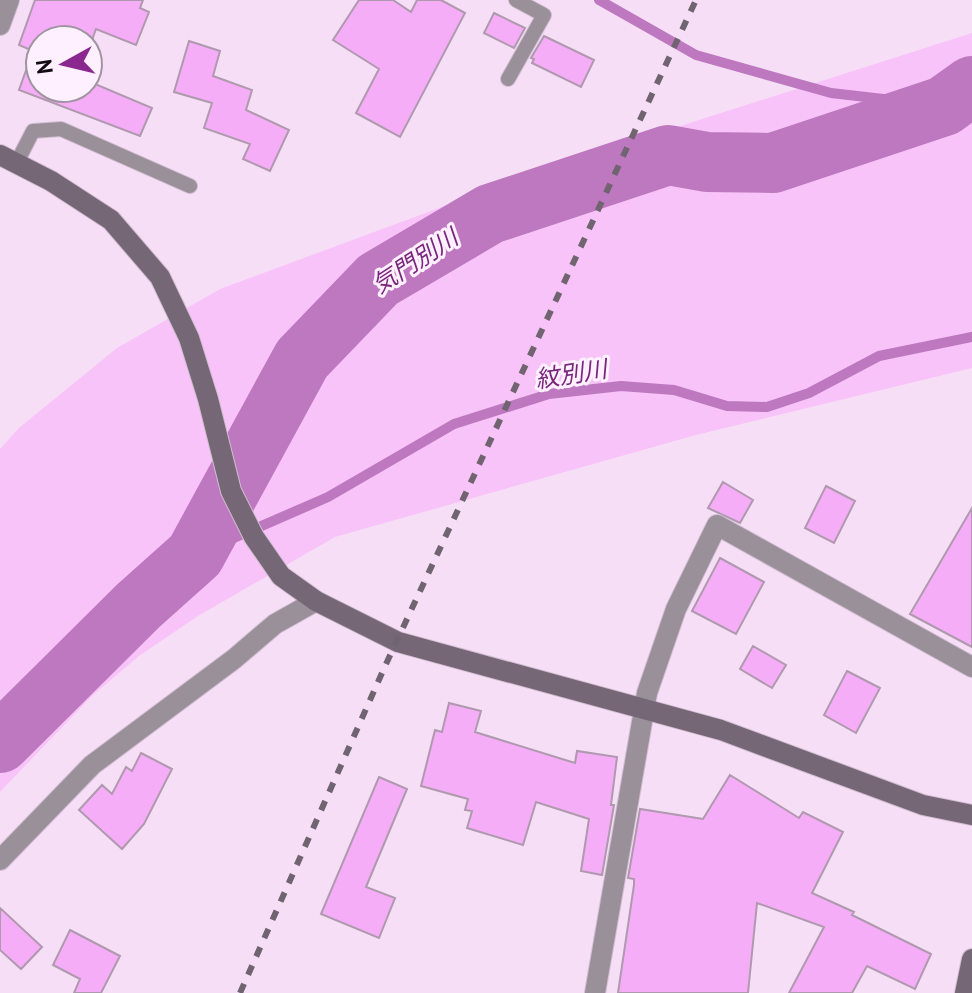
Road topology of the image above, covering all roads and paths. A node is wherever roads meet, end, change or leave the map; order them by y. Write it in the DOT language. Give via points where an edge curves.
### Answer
graph roads {
  1 [pos="9,0"];
  2 [pos="516,0"];
  3 [pos="0,25"];
  4 [pos="508,79"];
  5 [pos="8,159"];
  6 [pos="190,186"];
  7 [pos="316,601"];
  8 [pos="972,667"];
  9 [pos="643,710"];
  10 [pos="972,815"];
  11 [pos="0,860"];
  12 [pos="972,959"];
  13 [pos="595,993"];
  14 [pos="965,993"];
  1 -- 3 [label="street"];
  2 -- 4 [label="lane" via="544,15"];
  5 -- 6 [label="lane" via="33,131 61,129"];
  5 -- 7 [label="street" via="111,220 160,277 189,338 231,491 281,576"];
  7 -- 9 [label="street" via="398,642"];
  7 -- 11 [label="street" via="275,624 92,765"];
  8 -- 9 [label="street" via="717,525 676,609"];
  9 -- 10 [label="street" via="721,730 923,805"];
  9 -- 13 [label="street"];
  12 -- 14 [label="street"];
}
